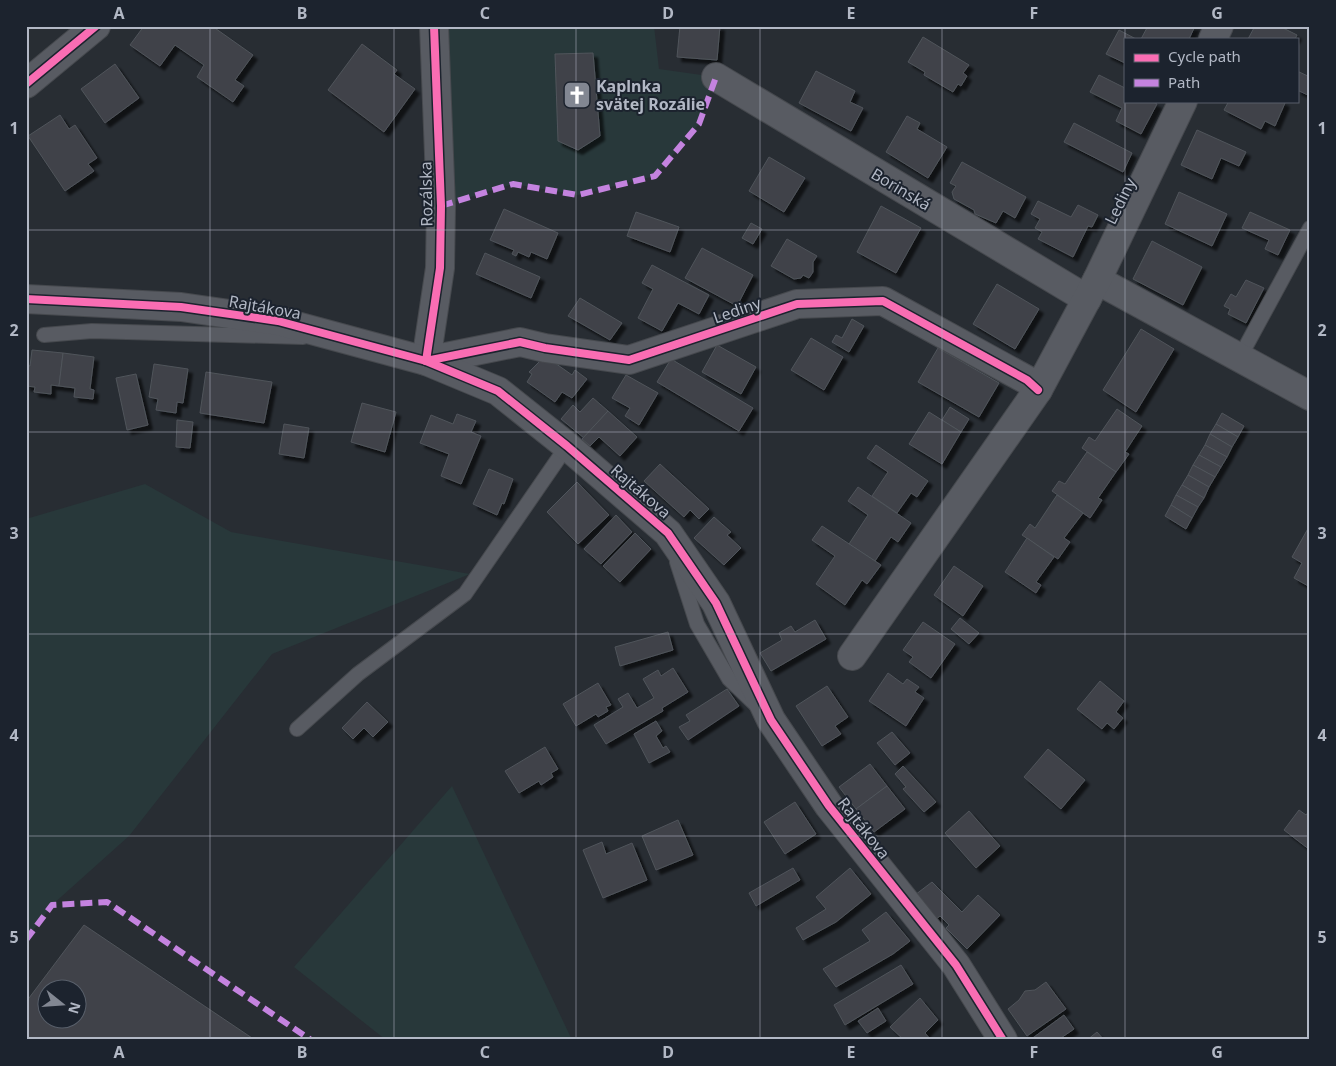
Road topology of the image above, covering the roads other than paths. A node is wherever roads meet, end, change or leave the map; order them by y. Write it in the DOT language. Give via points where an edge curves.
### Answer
graph roads {
  1 [pos="96,26"];
  2 [pos="434,26"];
  3 [pos="1219,26"];
  4 [pos="1213,38"];
  5 [pos="716,77"];
  6 [pos="26,84"];
  7 [pos="1183,102"];
  8 [pos="1310,228"];
  9 [pos="1092,290"];
  10 [pos="26,299"];
  11 [pos="44,335"];
  12 [pos="344,338"];
  13 [pos="1240,357"];
  14 [pos="426,361"];
  15 [pos="1038,390"];
  16 [pos="1310,396"];
  17 [pos="567,446"];
  18 [pos="852,656"];
  19 [pos="297,729"];
  20 [pos="1003,1040"];
  1 -- 6 [label="street"];
  2 -- 14 [label="street, Rozálska" via="440,268"];
  3 -- 4 [label="street"];
  5 -- 9 [label="street, Borinská"];
  7 -- 9 [label="street, Lediny"];
  8 -- 13 [label="lane"];
  9 -- 13 [label="street, Borinská"];
  9 -- 15 [label="street, Lediny"];
  10 -- 12 [label="street, Rajtákova" via="181,307 278,322"];
  11 -- 12 [label="lane" via="92,331"];
  12 -- 14 [label="street, Rajtákova"];
  13 -- 16 [label="street, Borinská"];
  14 -- 15 [label="street, Lediny" via="520,342 629,360 797,304 883,302 1027,380"];
  14 -- 17 [label="street, Rajtákova" via="498,391"];
  15 -- 18 [label="street, Lediny"];
  17 -- 19 [label="lane" via="465,594 358,674"];
  17 -- 20 [label="street, Rajtákova" via="668,533 716,602 771,720 829,806 956,965"];
}
